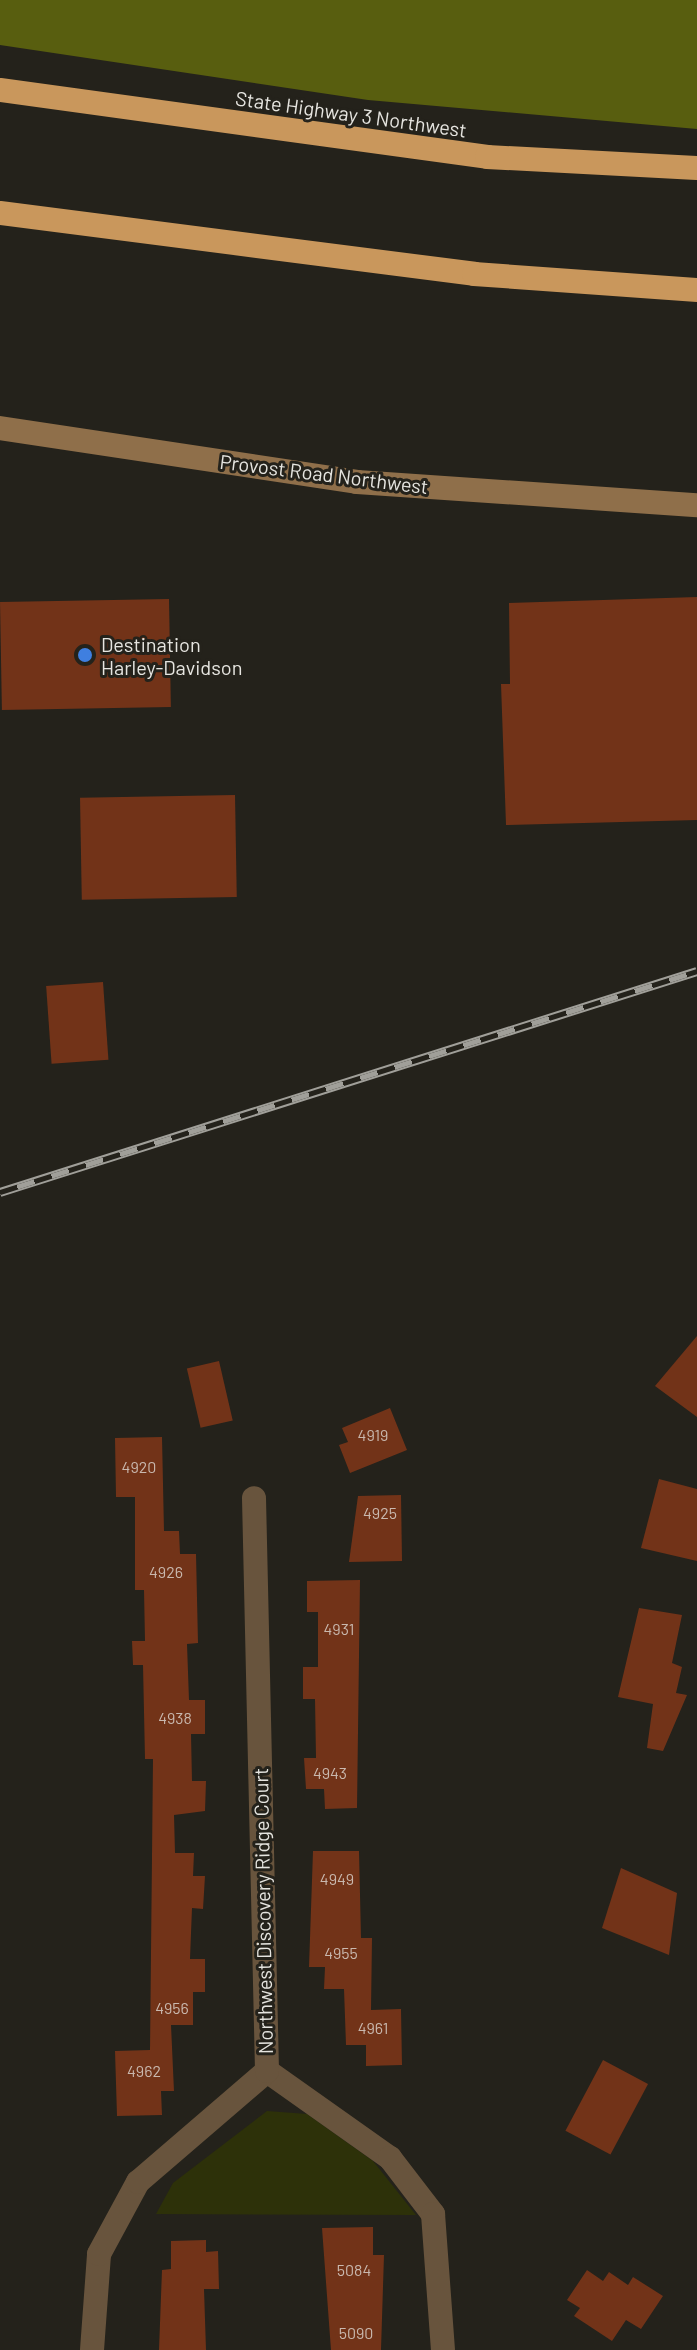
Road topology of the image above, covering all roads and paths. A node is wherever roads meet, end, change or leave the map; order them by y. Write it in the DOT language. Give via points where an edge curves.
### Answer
graph roads {
  1 [pos="0,90"];
  2 [pos="697,168"];
  3 [pos="0,213"];
  4 [pos="697,290"];
  5 [pos="0,428"];
  6 [pos="697,505"];
  7 [pos="254,1498"];
  8 [pos="267,2071"];
  9 [pos="92,2350"];
  10 [pos="443,2350"];
  1 -- 2 [label="highway, State Highway 3 Northwest" via="487,157"];
  3 -- 4 [label="highway" via="474,274"];
  5 -- 6 [label="street, Provost Road Northwest" via="357,482"];
  7 -- 8 [label="street, Northwest Discovery Ridge Court"];
  8 -- 9 [label="street, Northwest Discovery Ridge Court" via="138,2182 99,2254"];
  8 -- 10 [label="street" via="390,2158 433,2214"];
}
